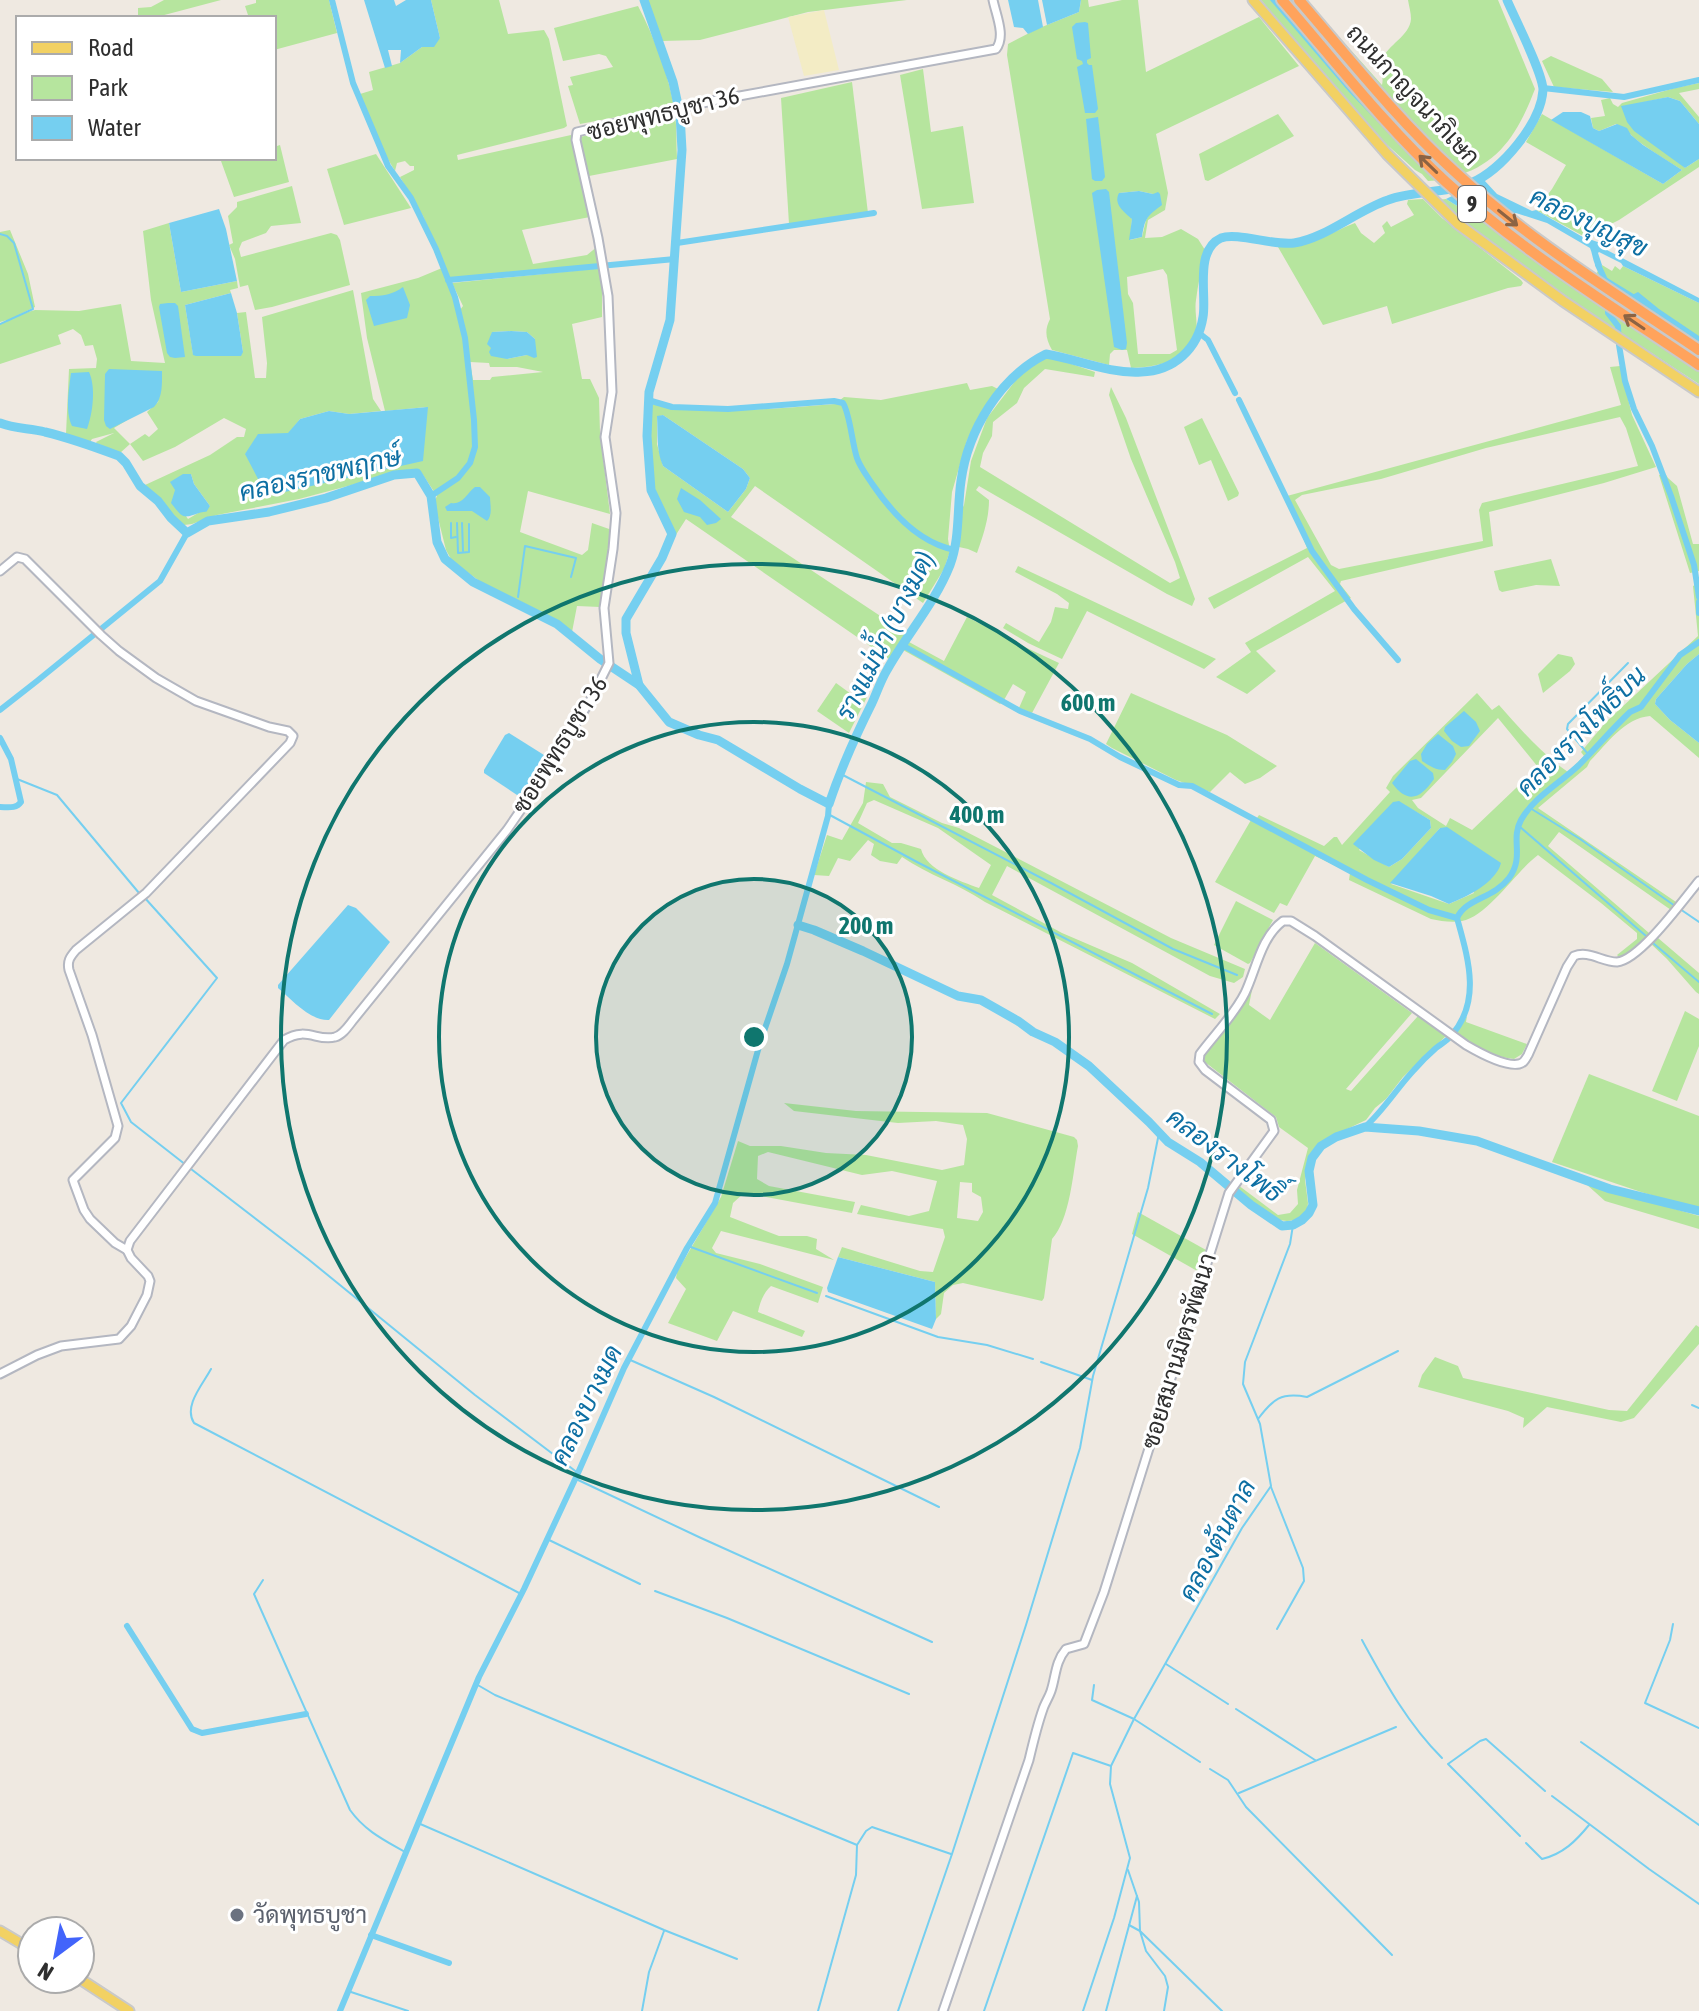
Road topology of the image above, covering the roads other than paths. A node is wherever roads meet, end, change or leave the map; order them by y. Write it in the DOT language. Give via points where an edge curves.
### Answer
graph roads {
  1 [pos="993,0"];
  2 [pos="1253,0"];
  3 [pos="1282,0"];
  4 [pos="1299,0"];
  5 [pos="1699,350"];
  6 [pos="1699,365"];
  7 [pos="1699,392"];
  8 [pos="0,571"];
  9 [pos="1699,881"];
  10 [pos="127,1250"];
  11 [pos="0,1374"];
  12 [pos="96,1989"];
  13 [pos="129,2011"];
  14 [pos="943,2011"];
  1 -- 10 [label="street, ซอยพุทธบูชา 36" via="1001,35 996,49 765,91 577,134 608,296 612,392 605,437 616,513 604,607 608,667 501,838 354,1019 334,1038 305,1033 284,1040"];
  2 -- 7 [label="main road" via="1392,159 1458,224"];
  6 -- 3 [label="highway, ถนนกาญจนาภิเษก / 9, one-way" via="1516,241 1448,184"];
  4 -- 5 [label="highway, ถนนกาญจนาภิเษก / 9, one-way" via="1410,128 1473,189 1544,246"];
  8 -- 10 [label="street" via="17,557 25,559 101,635 156,678 196,701 293,736 143,896 76,950 67,964 118,1126 115,1138 73,1180 90,1219"];
  9 -- 14 [label="street, ซอยสมานมิตรพัฒนา" via="1627,959 1615,962 1579,954 1571,959 1524,1063 1517,1065 1487,1057 1459,1040 1291,921 1273,930 1245,992 1199,1062 1275,1128 1229,1193 1104,1592 1083,1645 1064,1650 1053,1674"];
  10 -- 11 [label="street" via="150,1286 123,1336 61,1346"];
  12 -- 13 [label="main road"];
}
